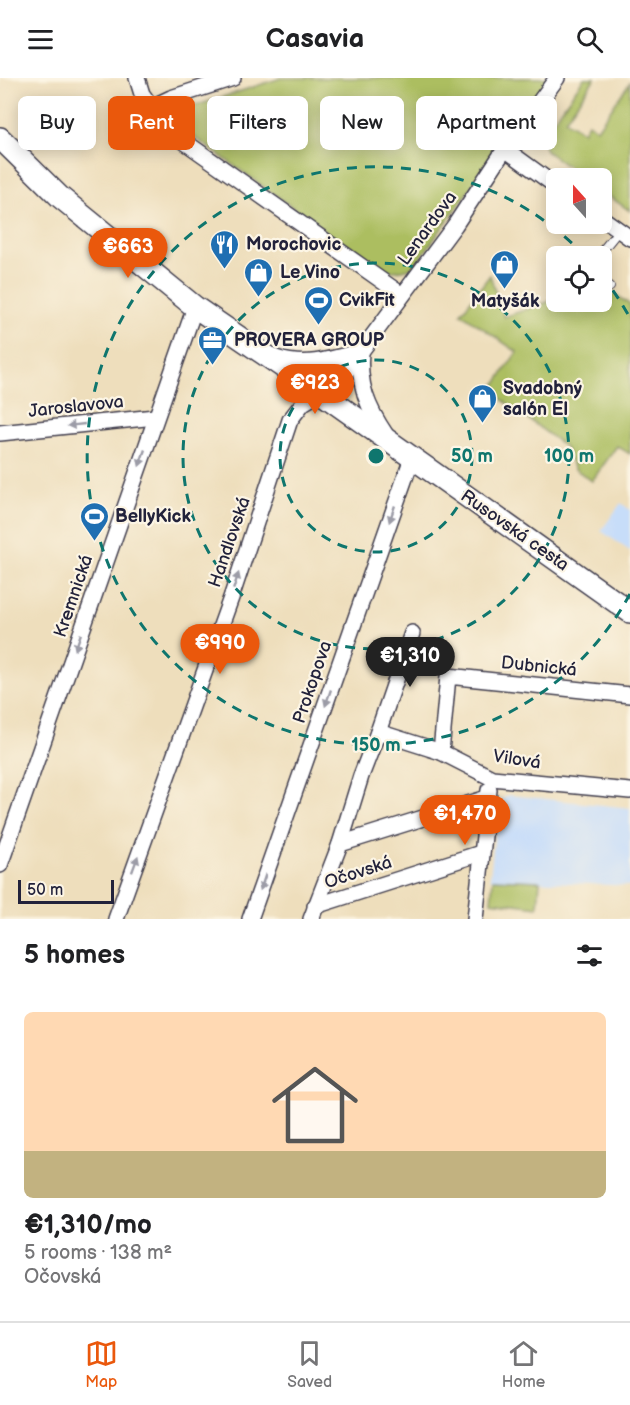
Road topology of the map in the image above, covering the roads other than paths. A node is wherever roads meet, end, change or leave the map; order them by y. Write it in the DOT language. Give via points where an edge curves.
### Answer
graph roads {
  1 [pos="137,78"];
  2 [pos="233,78"];
  3 [pos="556,78"];
  4 [pos="144,96"];
  5 [pos="177,96"];
  6 [pos="543,96"];
  7 [pos="0,122"];
  8 [pos="0,138"];
  9 [pos="195,149"];
  10 [pos="504,150"];
  11 [pos="506,150"];
  12 [pos="28,165"];
  13 [pos="546,179"];
  14 [pos="624,234"];
  15 [pos="610,246"];
  16 [pos="402,295"];
  17 [pos="195,306"];
  18 [pos="361,351"];
  19 [pos="263,354"];
  20 [pos="321,393"];
  21 [pos="155,417"];
  22 [pos="0,433"];
  23 [pos="393,444"];
  24 [pos="412,459"];
  25 [pos="630,612"];
  26 [pos="412,633"];
  27 [pos="630,695"];
  28 [pos="378,732"];
  29 [pos="441,752"];
  30 [pos="492,778"];
  31 [pos="630,791"];
  32 [pos="487,798"];
  33 [pos="340,844"];
  34 [pos="481,853"];
  35 [pos="0,865"];
  36 [pos="313,913"];
  37 [pos="116,919"];
  38 [pos="250,919"];
  39 [pos="475,919"];
  1 -- 4 [label="street"];
  2 -- 5 [label="street"];
  3 -- 6 [label="street, Lenardova"];
  7 -- 12 [label="street, Rusovská cesta"];
  8 -- 12 [label="street, Rusovská cesta"];
  9 -- 16 [label="street"];
  10 -- 16 [label="street, Lenardova"];
  11 -- 13 [label="street"];
  12 -- 17 [label="street, Rusovská cesta" via="87,220"];
  14 -- 15 [label="lane"];
  16 -- 18 [label="street, Lenardova"];
  17 -- 19 [label="street, Rusovská cesta"];
  17 -- 21 [label="street, Kremnická"];
  18 -- 19 [label="street" via="308,364"];
  18 -- 20 [label="street, Lenardova" via="339,381"];
  18 -- 23 [label="street" via="359,370 367,400"];
  19 -- 20 [label="street, Rusovská cesta"];
  20 -- 23 [label="street, Rusovská cesta"];
  37 -- 20 [label="street, Handlovská, one-way" via="290,420 303,403"];
  21 -- 22 [label="street, Jaroslavova, one-way"];
  21 -- 35 [label="street, Kremnická, one-way"];
  23 -- 24 [label="street, Rusovská cesta"];
  24 -- 25 [label="street, Rusovská cesta"];
  24 -- 38 [label="street, Prokopova, one-way"];
  26 -- 28 [label="street, Očovská"];
  27 -- 29 [label="street, Dubnická" via="448,676"];
  28 -- 29 [label="street, Vilová"];
  28 -- 33 [label="street, Očovská"];
  29 -- 30 [label="street, Vilová"];
  30 -- 31 [label="street, Vilová"];
  30 -- 32 [label="street"];
  32 -- 33 [label="street, Očovská"];
  32 -- 34 [label="street"];
  33 -- 36 [label="street, Očovská"];
  34 -- 36 [label="street, Očovská"];
  34 -- 39 [label="street"];
}
